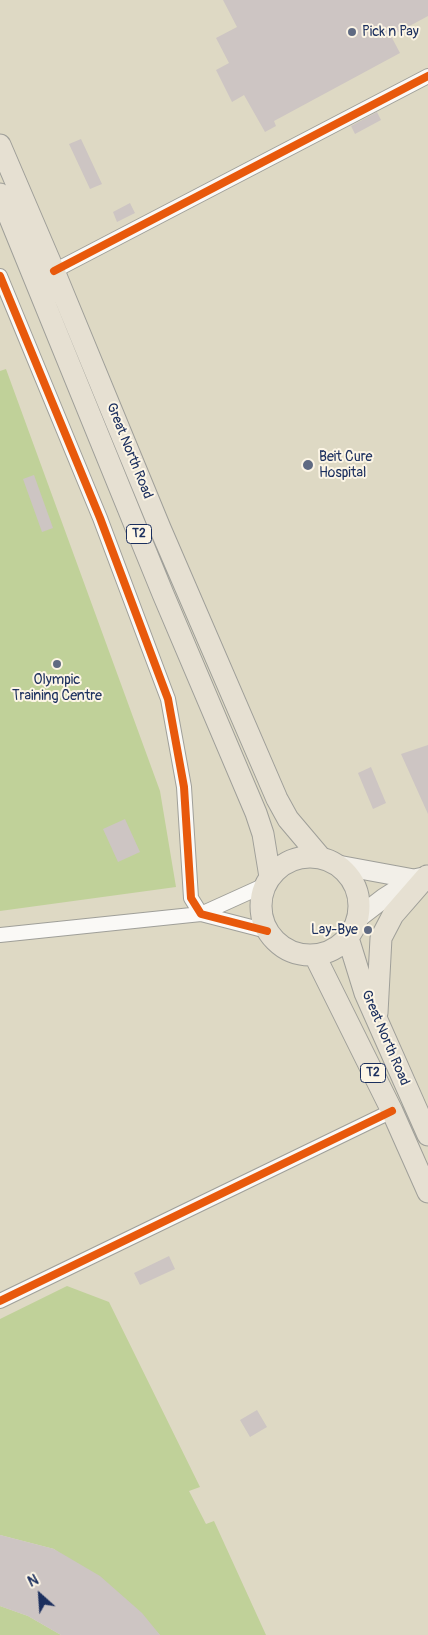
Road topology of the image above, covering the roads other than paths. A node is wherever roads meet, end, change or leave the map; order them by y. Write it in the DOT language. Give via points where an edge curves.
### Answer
graph roads {
  1 [pos="428,76"];
  2 [pos="0,145"];
  3 [pos="0,194"];
  4 [pos="54,271"];
  5 [pos="0,276"];
  6 [pos="330,862"];
  7 [pos="423,877"];
  8 [pos="268,881"];
  9 [pos="201,914"];
  10 [pos="358,918"];
  11 [pos="267,931"];
  12 [pos="0,936"];
  13 [pos="348,938"];
  14 [pos="315,956"];
  15 [pos="377,1021"];
  16 [pos="392,1111"];
  17 [pos="428,1135"];
  18 [pos="428,1192"];
  19 [pos="0,1301"];
  1 -- 4 [label="street"];
  2 -- 4 [label="main road, Great North Road / T2"];
  3 -- 8 [label="main road, Great North Road / T2" via="256,813 263,834"];
  4 -- 6 [label="main road, Great North Road / T2" via="277,799 288,819"];
  5 -- 9 [label="street" via="100,518 168,699 184,787 190,898"];
  6 -- 7 [label="main road"];
  6 -- 8 [label="main road" via="312,857 293,860 284,864"];
  6 -- 10 [label="main road, T2" via="351,878 358,892"];
  7 -- 10 [label="main road" via="384,898"];
  7 -- 15 [label="main road" via="392,915 381,938"];
  8 -- 9 [label="street"];
  8 -- 11 [label="main road, T2" via="260,904"];
  9 -- 11 [label="street"];
  9 -- 12 [label="street"];
  10 -- 13 [label="main road, T2"];
  11 -- 14 [label="main road" via="287,950"];
  13 -- 14 [label="main road, T2" via="333,950"];
  13 -- 15 [label="main road, Great North Road / T2"];
  14 -- 16 [label="main road, Great North Road / T2"];
  15 -- 17 [label="main road, Great North Road / T2"];
  16 -- 18 [label="main road, Great North Road / T2"];
  16 -- 19 [label="street"];
}
